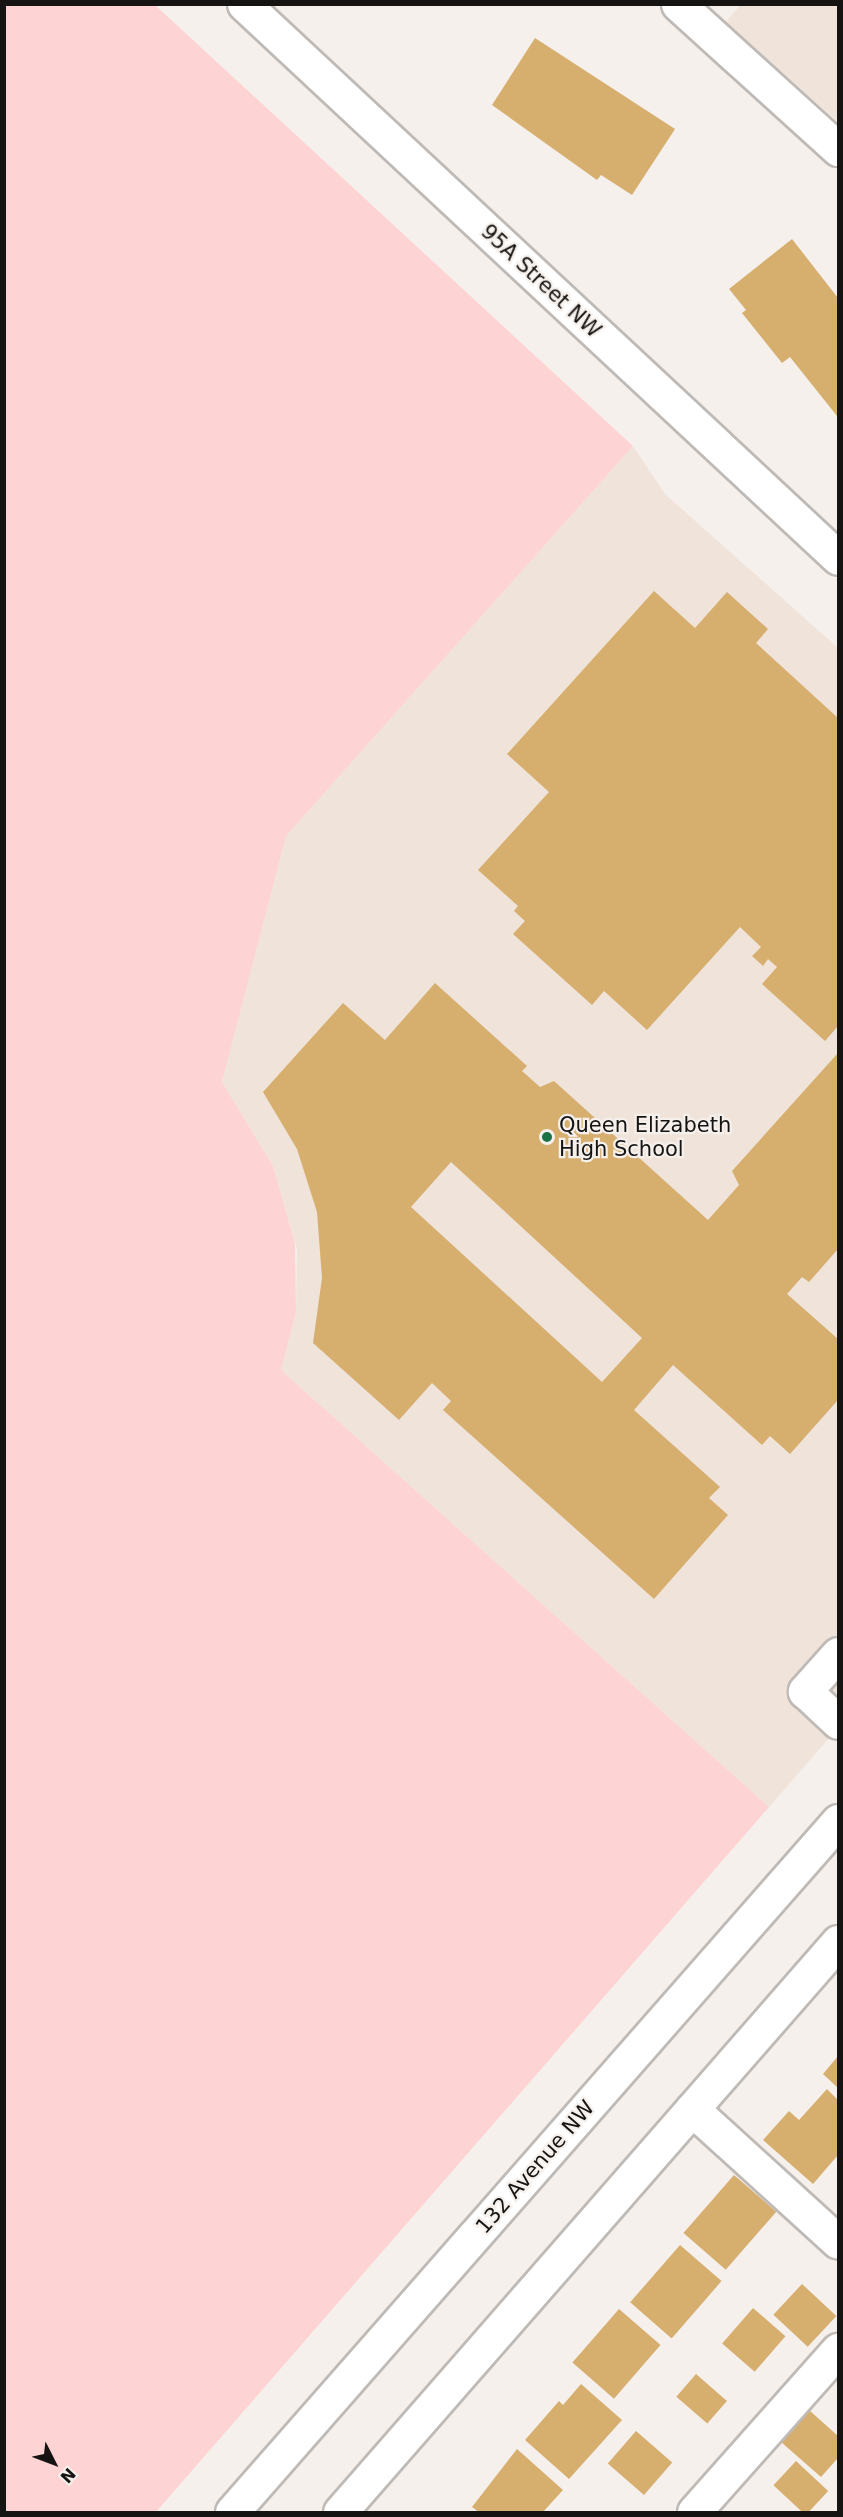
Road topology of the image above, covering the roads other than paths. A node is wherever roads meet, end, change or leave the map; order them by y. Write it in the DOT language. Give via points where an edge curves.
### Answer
graph roads {
  1 [pos="244,4"];
  2 [pos="678,4"];
  3 [pos="838,149"];
  4 [pos="838,558"];
  5 [pos="838,1654"];
  6 [pos="838,1722"];
  7 [pos="838,1821"];
  8 [pos="838,1942"];
  9 [pos="692,2109"];
  10 [pos="838,2242"];
  11 [pos="838,2350"];
  12 [pos="232,2512"];
  13 [pos="340,2512"];
  14 [pos="694,2512"];
  1 -- 4 [label="street, 95A Street NW"];
  2 -- 3 [label="street"];
  5 -- 6 [label="street" via="805,1691"];
  7 -- 12 [label="street, 132 Avenue NW"];
  8 -- 9 [label="street"];
  9 -- 10 [label="street"];
  9 -- 13 [label="street"];
  11 -- 14 [label="street"];
}
